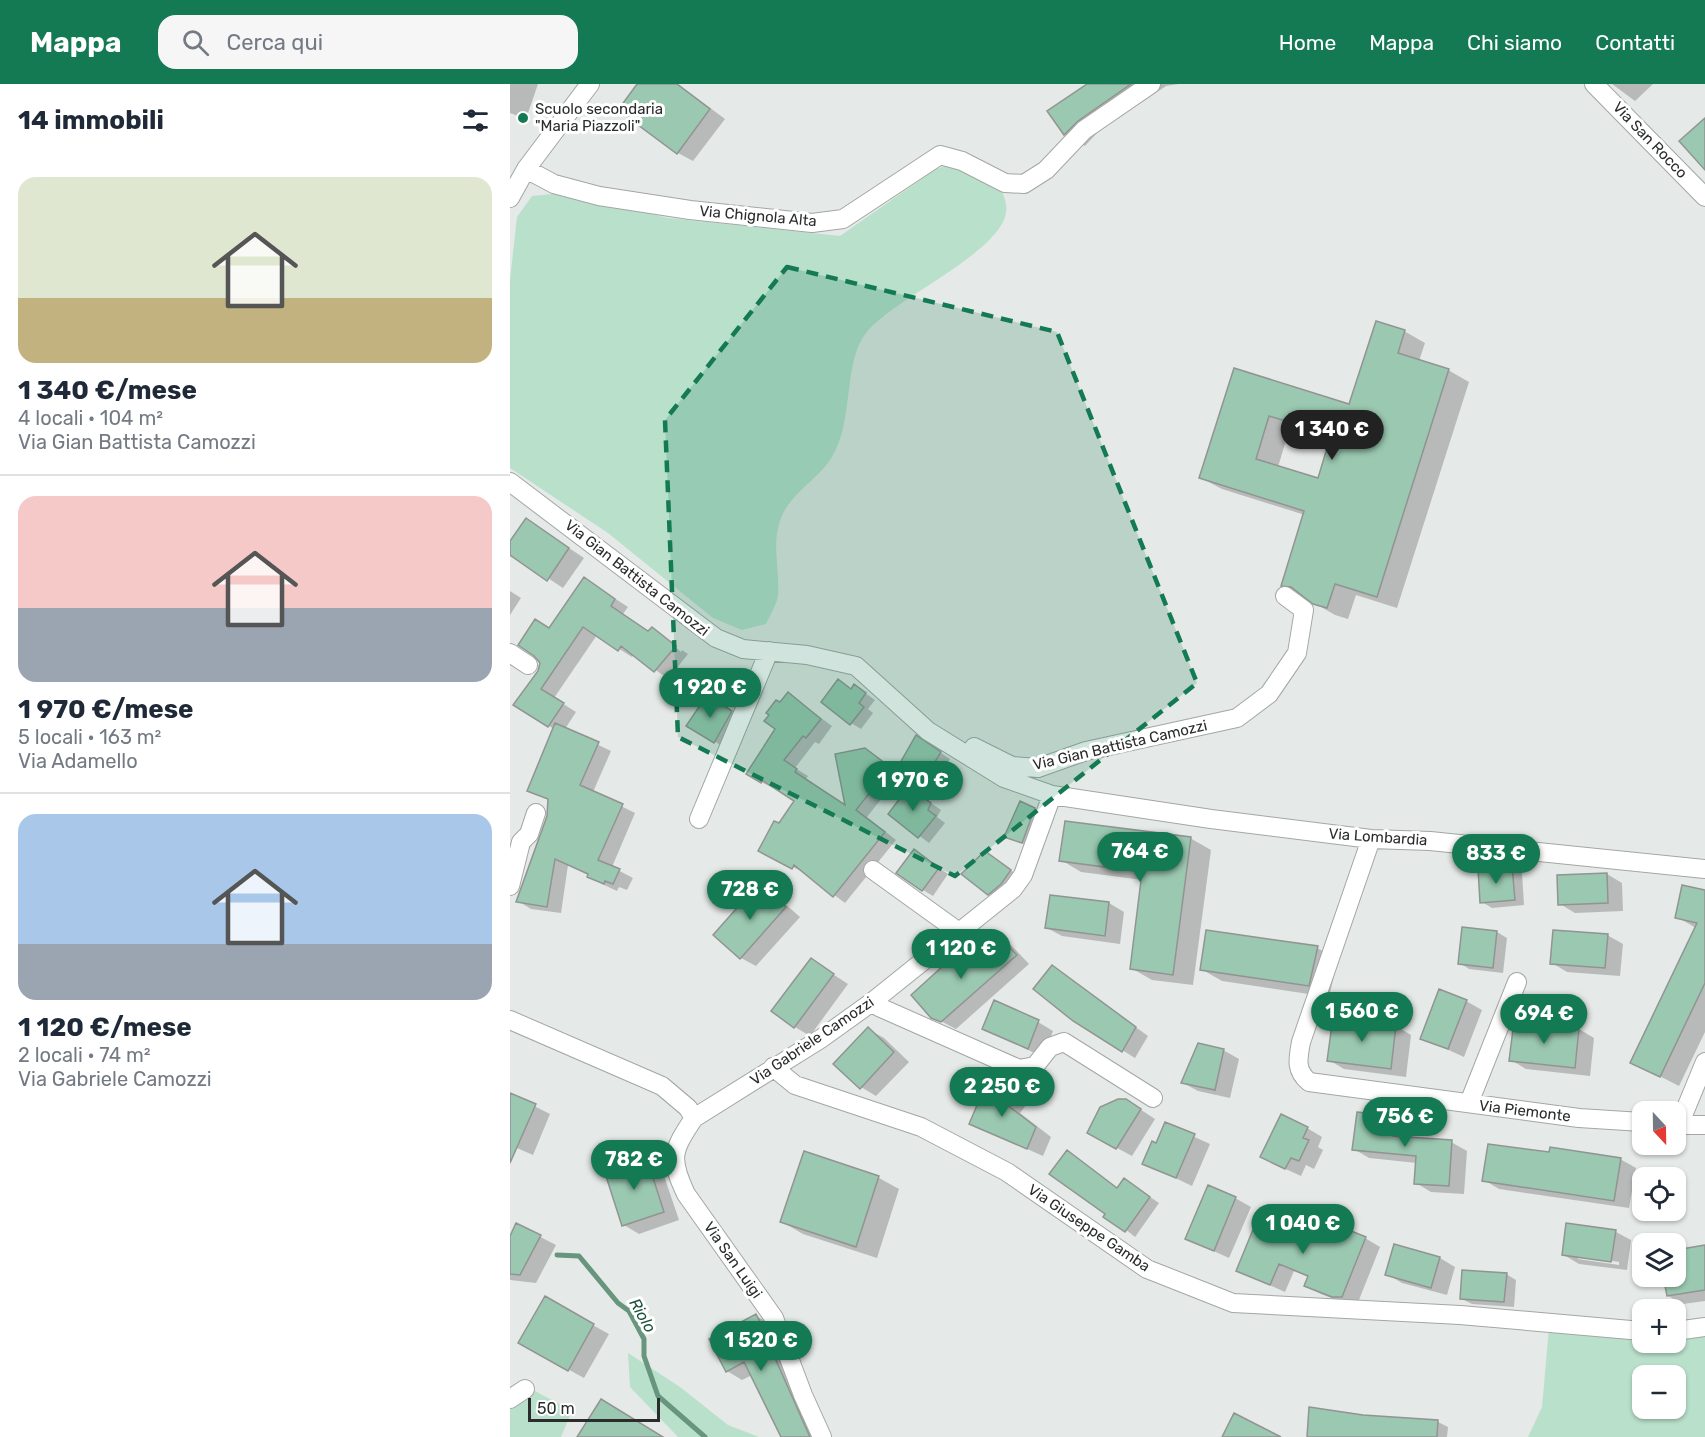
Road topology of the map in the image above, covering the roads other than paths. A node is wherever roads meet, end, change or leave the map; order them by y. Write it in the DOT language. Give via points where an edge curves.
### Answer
graph roads {
  1 [pos="590,84"];
  2 [pos="1151,84"];
  3 [pos="1594,84"];
  4 [pos="526,169"];
  5 [pos="1705,197"];
  6 [pos="510,198"];
  7 [pos="510,482"];
  8 [pos="1285,596"];
  9 [pos="770,651"];
  10 [pos="510,653"];
  11 [pos="528,665"];
  12 [pos="928,731"];
  13 [pos="1052,795"];
  14 [pos="536,813"];
  15 [pos="699,819"];
  16 [pos="1371,839"];
  17 [pos="1705,869"];
  18 [pos="873,870"];
  19 [pos="510,886"];
  20 [pos="959,932"];
  21 [pos="1517,982"];
  22 [pos="872,1002"];
  23 [pos="512,1019"];
  24 [pos="1705,1062"];
  25 [pos="773,1067"];
  26 [pos="726,1098"];
  27 [pos="1153,1098"];
  28 [pos="1469,1103"];
  29 [pos="1686,1105"];
  30 [pos="694,1118"];
  31 [pos="1632,1121"];
  32 [pos="1686,1125"];
  33 [pos="1705,1125"];
  34 [pos="1705,1327"];
  35 [pos="1632,1329"];
  36 [pos="1686,1330"];
  37 [pos="822,1437"];
  1 -- 4 [label="street"];
  2 -- 4 [label="street, Via Chignola Alta" via="1084,130 1046,170 1024,184 1005,183 962,160 940,155 843,219 812,223 599,196 554,184"];
  3 -- 5 [label="street, Via San Rocco"];
  4 -- 6 [label="street"];
  7 -- 9 [label="street, Via Gian Battista Camozzi" via="716,638 743,649"];
  8 -- 12 [label="street, Via Gian Battista Camozzi" via="1304,610 1297,653 1269,694 1237,718 1086,752 1038,768 1012,766 948,732"];
  9 -- 12 [label="street, Via Gian Battista Camozzi" via="807,654 856,666"];
  9 -- 15 [label="street"];
  10 -- 11 [label="street"];
  12 -- 13 [label="street, Via Gian Battista Camozzi" via="1004,778"];
  13 -- 16 [label="street, Via Lombardia"];
  13 -- 20 [label="street, Via Gabriele Camozzi" via="1023,875 1013,889"];
  14 -- 19 [label="street" via="529,834 521,842"];
  16 -- 17 [label="street, Via Lombardia" via="1430,841"];
  16 -- 28 [label="street, Via Piemonte" via="1301,1042 1297,1062 1300,1074 1309,1082"];
  18 -- 20 [label="street"];
  20 -- 22 [label="street, Via Gabriele Camozzi"];
  21 -- 28 [label="street"];
  22 -- 25 [label="street, Via Gabriele Camozzi"];
  22 -- 27 [label="street" via="1019,1069 1035,1066 1056,1042 1064,1042"];
  23 -- 30 [label="street" via="662,1086"];
  24 -- 29 [label="street"];
  25 -- 26 [label="street, Via Gabriele Camozzi"];
  25 -- 35 [label="street, Via Giuseppe Gamba" via="795,1084 921,1127 1007,1172 1148,1269 1233,1303"];
  26 -- 30 [label="street, Via San Luigi"];
  28 -- 31 [label="street, Via Piemonte"];
  30 -- 37 [label="street, Via San Luigi" via="675,1148 676,1173 686,1194 774,1318"];
  32 -- 33 [label="street"];
  34 -- 36 [label="street"];
}
